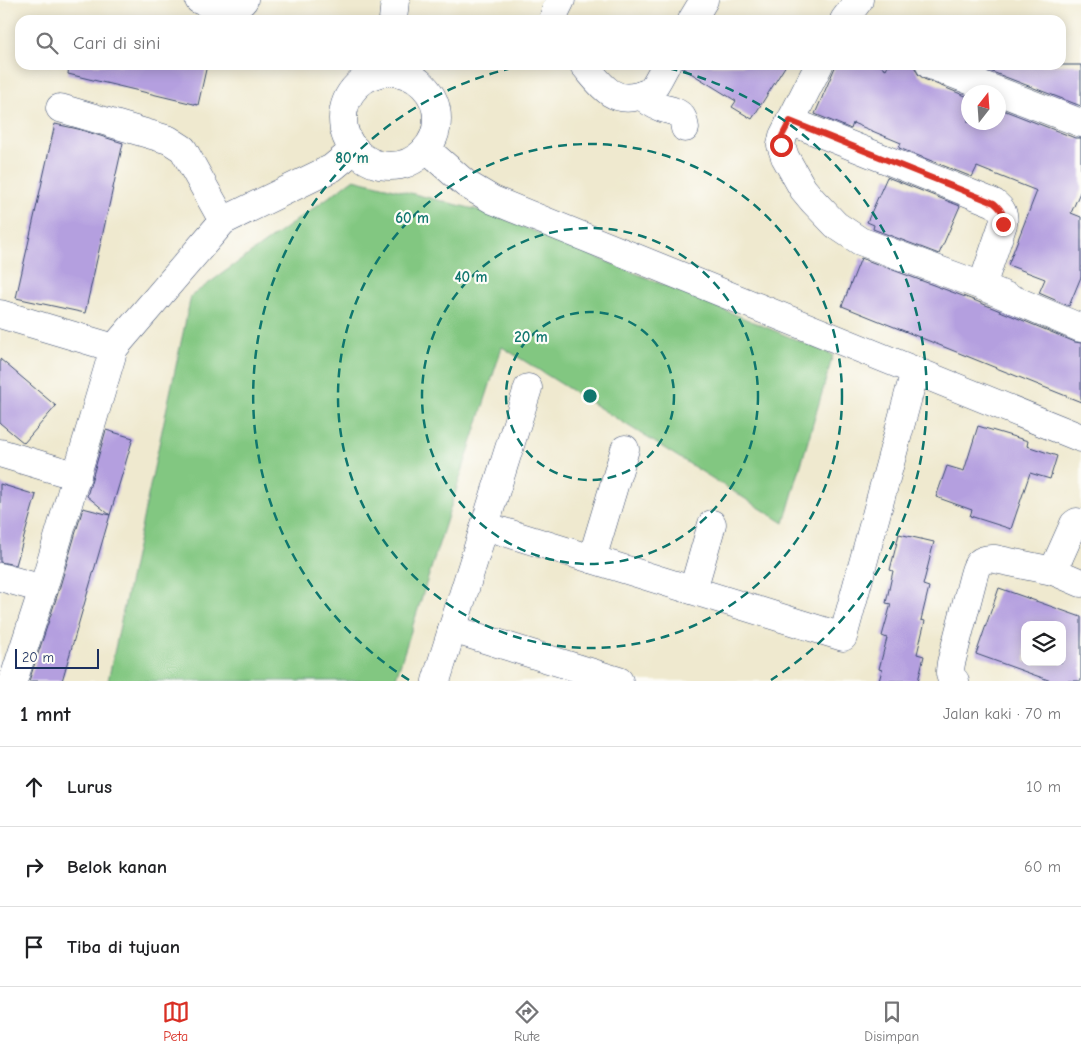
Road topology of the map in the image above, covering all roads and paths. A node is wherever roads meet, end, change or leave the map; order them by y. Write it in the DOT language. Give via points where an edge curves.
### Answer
graph roads {
  1 [pos="199,0"];
  2 [pos="244,0"];
  3 [pos="395,0"];
  4 [pos="561,0"];
  5 [pos="704,0"];
  6 [pos="859,0"];
  7 [pos="394,15"];
  8 [pos="554,15"];
  9 [pos="695,15"];
  10 [pos="848,15"];
  11 [pos="386,70"];
  12 [pos="394,70"];
  13 [pos="588,70"];
  14 [pos="663,70"];
  15 [pos="816,70"];
  16 [pos="943,70"];
  17 [pos="642,95"];
  18 [pos="60,108"];
  19 [pos="790,121"];
  20 [pos="1081,123"];
  21 [pos="685,128"];
  22 [pos="426,149"];
  23 [pos="355,150"];
  24 [pos="223,221"];
  25 [pos="982,286"];
  26 [pos="0,314"];
  27 [pos="1081,328"];
  28 [pos="114,348"];
  29 [pos="915,371"];
  30 [pos="528,388"];
  31 [pos="1081,438"];
  32 [pos="625,449"];
  33 [pos="0,453"];
  34 [pos="77,476"];
  35 [pos="1081,523"];
  36 [pos="712,524"];
  37 [pos="485,526"];
  38 [pos="592,559"];
  39 [pos="1052,571"];
  40 [pos="0,576"];
  41 [pos="1081,583"];
  42 [pos="44,589"];
  43 [pos="693,590"];
  44 [pos="452,629"];
  45 [pos="13,681"];
  46 [pos="436,681"];
  47 [pos="619,681"];
  48 [pos="955,681"];
  1 -- 2 [label="street" via="233,9"];
  3 -- 7 [label="street"];
  4 -- 8 [label="street"];
  5 -- 9 [label="street"];
  6 -- 10 [label="street"];
  11 -- 23 [label="street" via="354,88 348,100 344,126"];
  12 -- 22 [label="street" via="416,79 433,99 437,125 434,138"];
  13 -- 17 [label="street" via="606,91 616,96 632,98"];
  14 -- 17 [label="street" via="652,90"];
  15 -- 19 [label="street"];
  16 -- 20 [label="street"];
  17 -- 21 [label="street" via="659,107 681,115"];
  18 -- 24 [label="street" via="169,140 183,149"];
  19 -- 25 [label="street" via="781,140 785,157 803,189 836,225 860,242"];
  19 -- 25 [label="street" via="1000,208 1004,215 1003,224"];
  22 -- 23 [label="street" via="404,164 391,166 378,164"];
  22 -- 29 [label="street" via="466,184 493,200"];
  23 -- 24 [label="street" via="332,168"];
  24 -- 28 [label="street"];
  25 -- 27 [label="street"];
  26 -- 28 [label="street"];
  28 -- 34 [label="street"];
  29 -- 31 [label="street"];
  29 -- 43 [label="street" via="842,637"];
  30 -- 37 [label="street"];
  32 -- 38 [label="street"];
  33 -- 34 [label="street"];
  34 -- 42 [label="street"];
  35 -- 39 [label="street" via="1074,524"];
  36 -- 43 [label="street"];
  37 -- 38 [label="street"];
  37 -- 44 [label="street"];
  38 -- 43 [label="street"];
  39 -- 41 [label="street"];
  39 -- 48 [label="street" via="995,559 981,562 973,578 951,663 950,676"];
  40 -- 42 [label="street"];
  42 -- 45 [label="street"];
  44 -- 46 [label="street"];
  44 -- 47 [label="street"];
}
